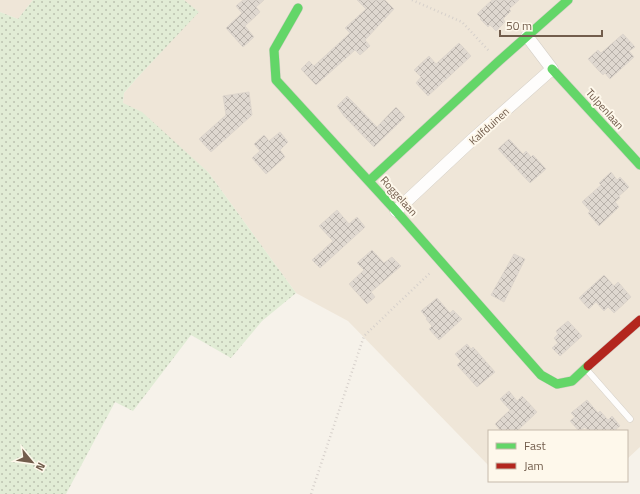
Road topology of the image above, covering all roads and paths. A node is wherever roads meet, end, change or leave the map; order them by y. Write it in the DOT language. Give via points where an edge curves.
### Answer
graph roads {
  1 [pos="412,0"];
  2 [pos="568,0"];
  3 [pos="298,8"];
  4 [pos="527,36"];
  5 [pos="499,61"];
  6 [pos="552,69"];
  7 [pos="640,165"];
  8 [pos="369,182"];
  9 [pos="396,211"];
  10 [pos="440,263"];
  11 [pos="640,320"];
  12 [pos="586,369"];
  13 [pos="630,419"];
  14 [pos="311,494"];
  1 -- 5 [label="path" via="462,22"];
  2 -- 4 [label="street"];
  3 -- 8 [label="street, Roggelaan" via="274,50 276,80"];
  4 -- 5 [label="street"];
  4 -- 6 [label="street"];
  5 -- 8 [label="street"];
  6 -- 7 [label="street, Tulpenlaan"];
  6 -- 9 [label="street, Kalfduinen"];
  8 -- 9 [label="street, Roggelaan"];
  9 -- 10 [label="street, Roggelaan"];
  10 -- 12 [label="street, Roggelaan" via="540,375 557,384 572,381"];
  10 -- 14 [label="path" via="364,336"];
  11 -- 12 [label="street"];
  12 -- 13 [label="lane"];
}
